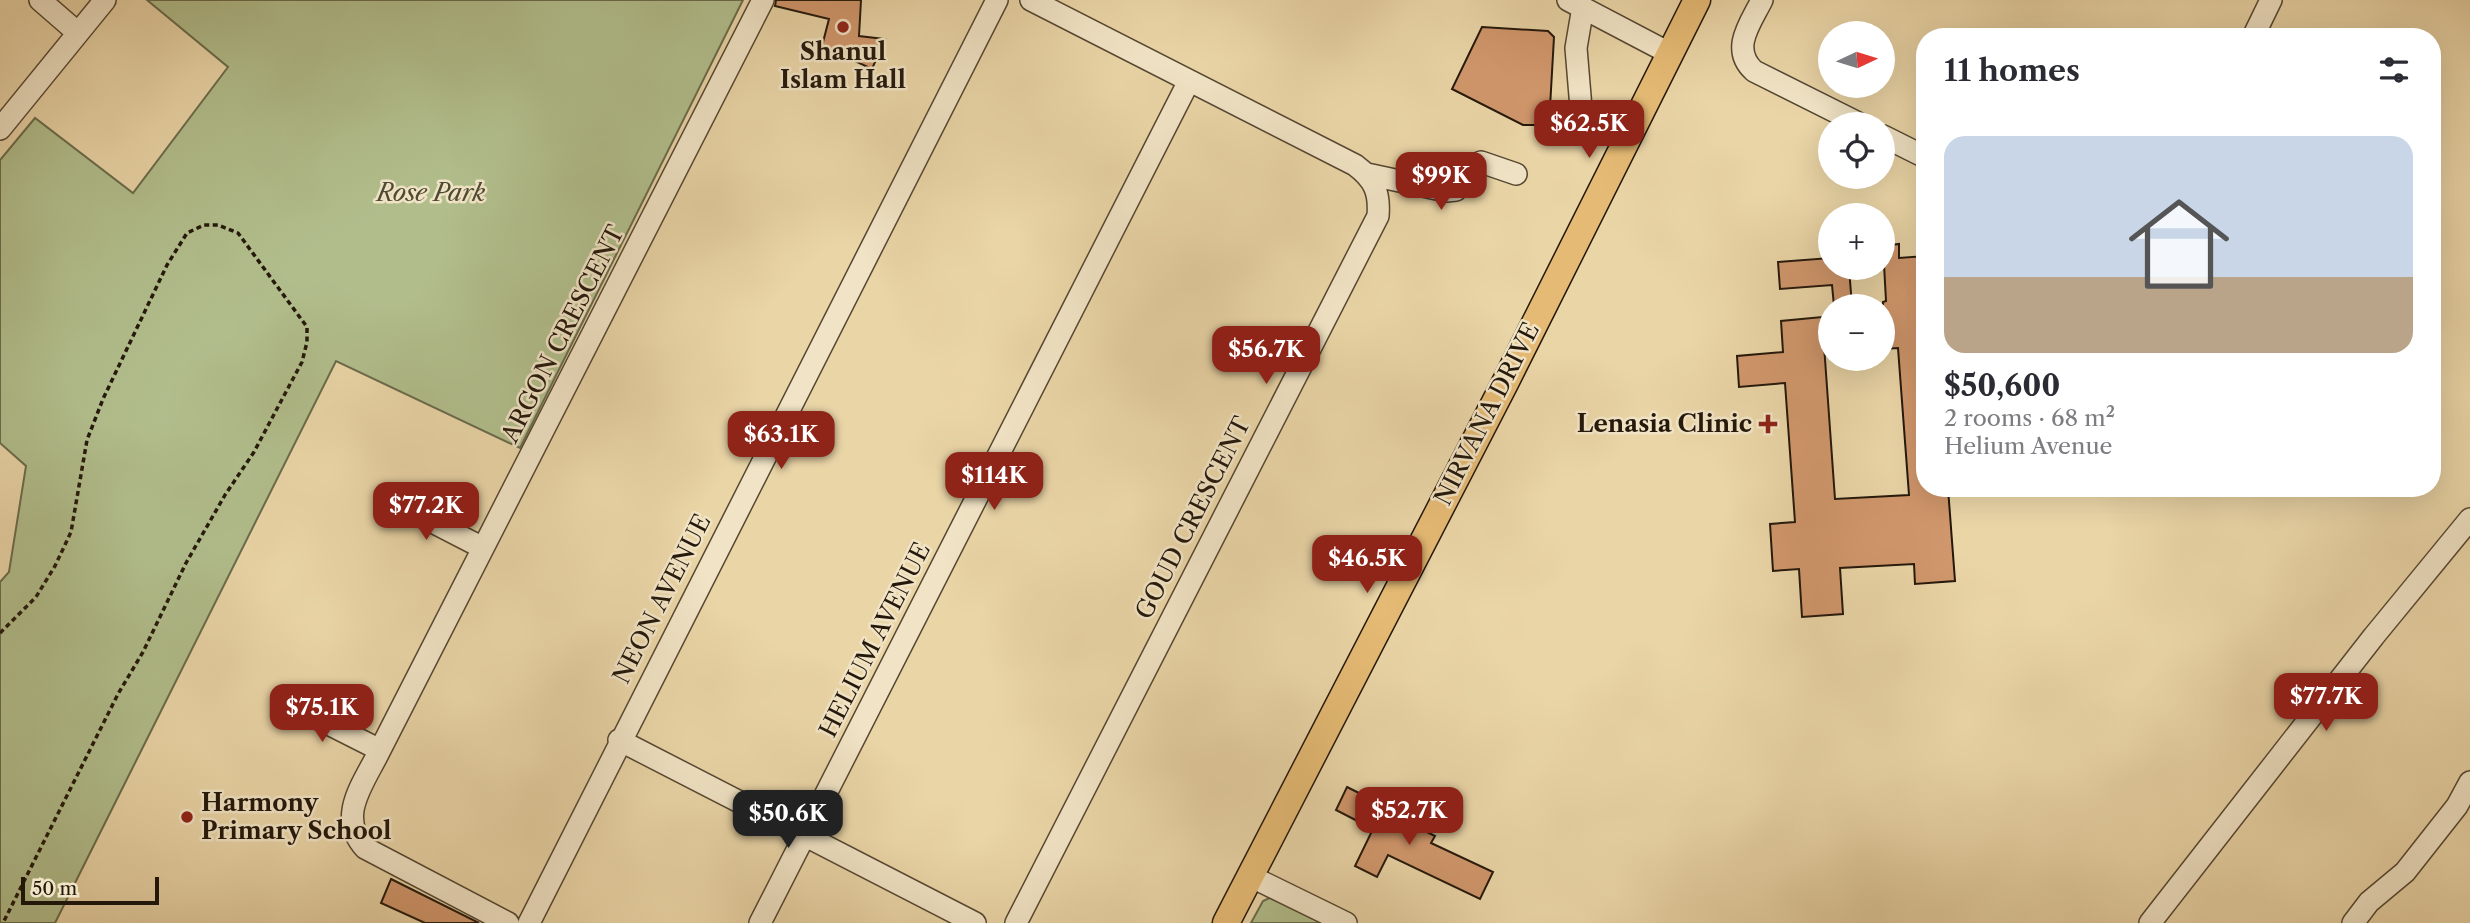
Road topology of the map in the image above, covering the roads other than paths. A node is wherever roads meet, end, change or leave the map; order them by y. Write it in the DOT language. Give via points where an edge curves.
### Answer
graph roads {
  1 [pos="40,0"];
  2 [pos="105,0"];
  3 [pos="763,0"];
  4 [pos="997,0"];
  5 [pos="1031,0"];
  6 [pos="1697,0"];
  7 [pos="1762,0"];
  8 [pos="2272,0"];
  9 [pos="1575,4"];
  10 [pos="2258,28"];
  11 [pos="78,33"];
  12 [pos="1669,53"];
  13 [pos="1189,81"];
  14 [pos="1836,112"];
  15 [pos="0,129"];
  16 [pos="1583,132"];
  17 [pos="1895,142"];
  18 [pos="1916,152"];
  19 [pos="1367,174"];
  20 [pos="1516,174"];
  21 [pos="388,499"];
  22 [pos="2470,519"];
  23 [pos="483,548"];
  24 [pos="283,701"];
  25 [pos="620,740"];
  26 [pos="380,750"];
  27 [pos="2470,782"];
  28 [pos="804,835"];
  29 [pos="1250,876"];
  30 [pos="508,923"];
  31 [pos="528,923"];
  32 [pos="760,923"];
  33 [pos="975,923"];
  34 [pos="1016,923"];
  35 [pos="1226,923"];
  36 [pos="1346,923"];
  37 [pos="2150,923"];
  38 [pos="2353,923"];
  1 -- 11 [label="street"];
  2 -- 11 [label="street"];
  3 -- 23 [label="street, ARGON CRESCENT"];
  4 -- 25 [label="street, NEON AVENUE"];
  5 -- 13 [label="street"];
  6 -- 12 [label="main road, NIRVANA DRIVE"];
  7 -- 14 [label="street" via="1742,45 1747,65"];
  8 -- 10 [label="street"];
  9 -- 12 [label="street"];
  9 -- 16 [label="street"];
  11 -- 15 [label="street"];
  12 -- 29 [label="main road, NIRVANA DRIVE" via="1505,383"];
  13 -- 19 [label="street"];
  13 -- 28 [label="street, HELIUM AVENUE"];
  17 -- 18 [label="street"];
  19 -- 20 [label="street" via="1446,191 1455,190 1481,162"];
  19 -- 34 [label="street, GOUD CRESCENT" via="1380,200 1378,216"];
  21 -- 23 [label="street"];
  22 -- 37 [label="street"];
  23 -- 26 [label="street, ARGON CRESCENT"];
  24 -- 26 [label="street"];
  25 -- 28 [label="street"];
  25 -- 31 [label="street, NEON AVENUE"];
  26 -- 30 [label="street, ARGON CRESCENT" via="352,810 358,841"];
  27 -- 38 [label="street" via="2457,806 2405,872 2369,902"];
  28 -- 32 [label="street, HELIUM AVENUE"];
  28 -- 33 [label="street"];
  29 -- 35 [label="main road, NIRVANA DRIVE"];
  29 -- 36 [label="street"];
}
